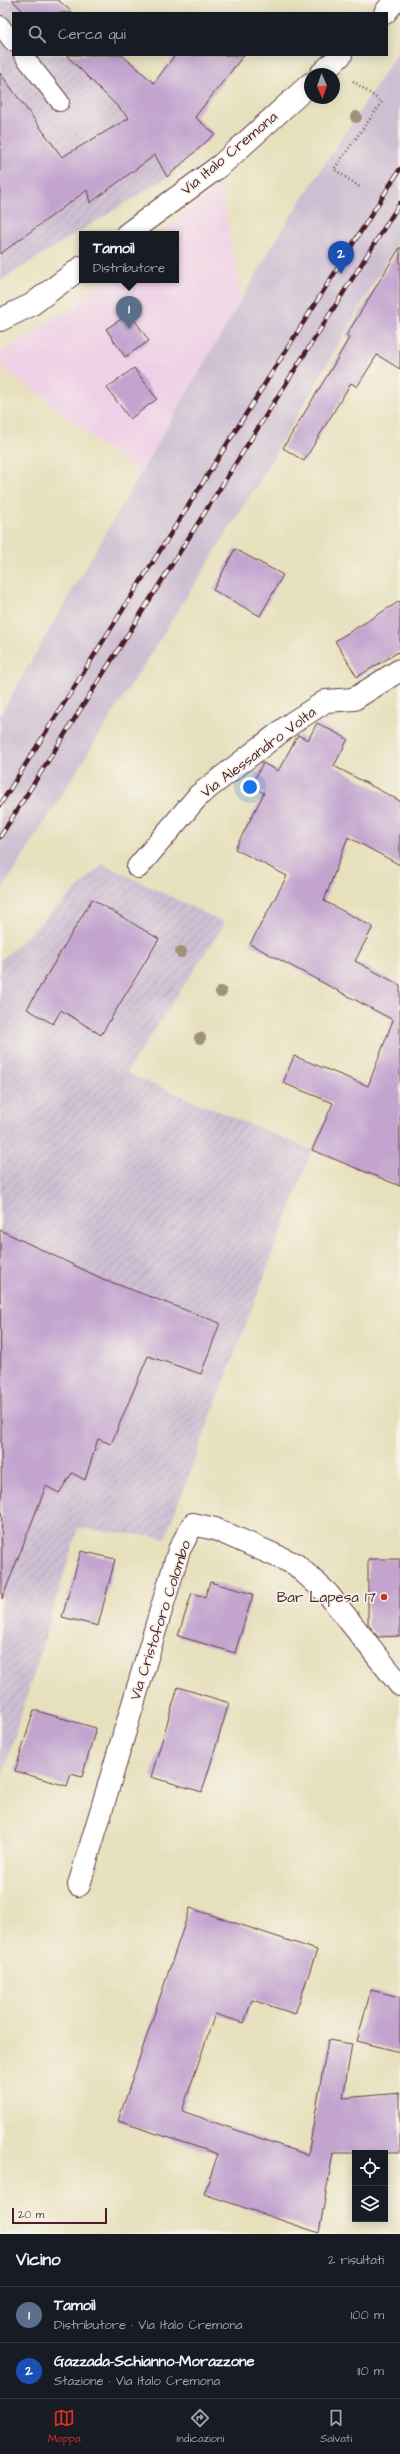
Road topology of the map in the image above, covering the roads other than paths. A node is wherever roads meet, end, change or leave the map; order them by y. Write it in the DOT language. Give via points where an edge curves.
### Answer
graph roads {
  1 [pos="395,0"];
  2 [pos="386,12"];
  3 [pos="0,25"];
  4 [pos="12,41"];
  5 [pos="25,56"];
  6 [pos="304,89"];
  7 [pos="60,102"];
  8 [pos="131,231"];
  9 [pos="79,269"];
  10 [pos="0,320"];
  11 [pos="400,670"];
  12 [pos="138,867"];
  13 [pos="400,1685"];
  14 [pos="79,1885"];
  1 -- 2 [label="street"];
  3 -- 4 [label="lane"];
  5 -- 7 [label="lane"];
  6 -- 8 [label="street, Via Italo Cremona" via="221,165"];
  9 -- 10 [label="street" via="31,305"];
  11 -- 12 [label="street, Via Alessandro Volta" via="354,699 326,701 292,723 199,795"];
  13 -- 14 [label="street, Via Cristoforo Colombo" via="328,1594 295,1564 215,1529 193,1524 179,1550"];
}
